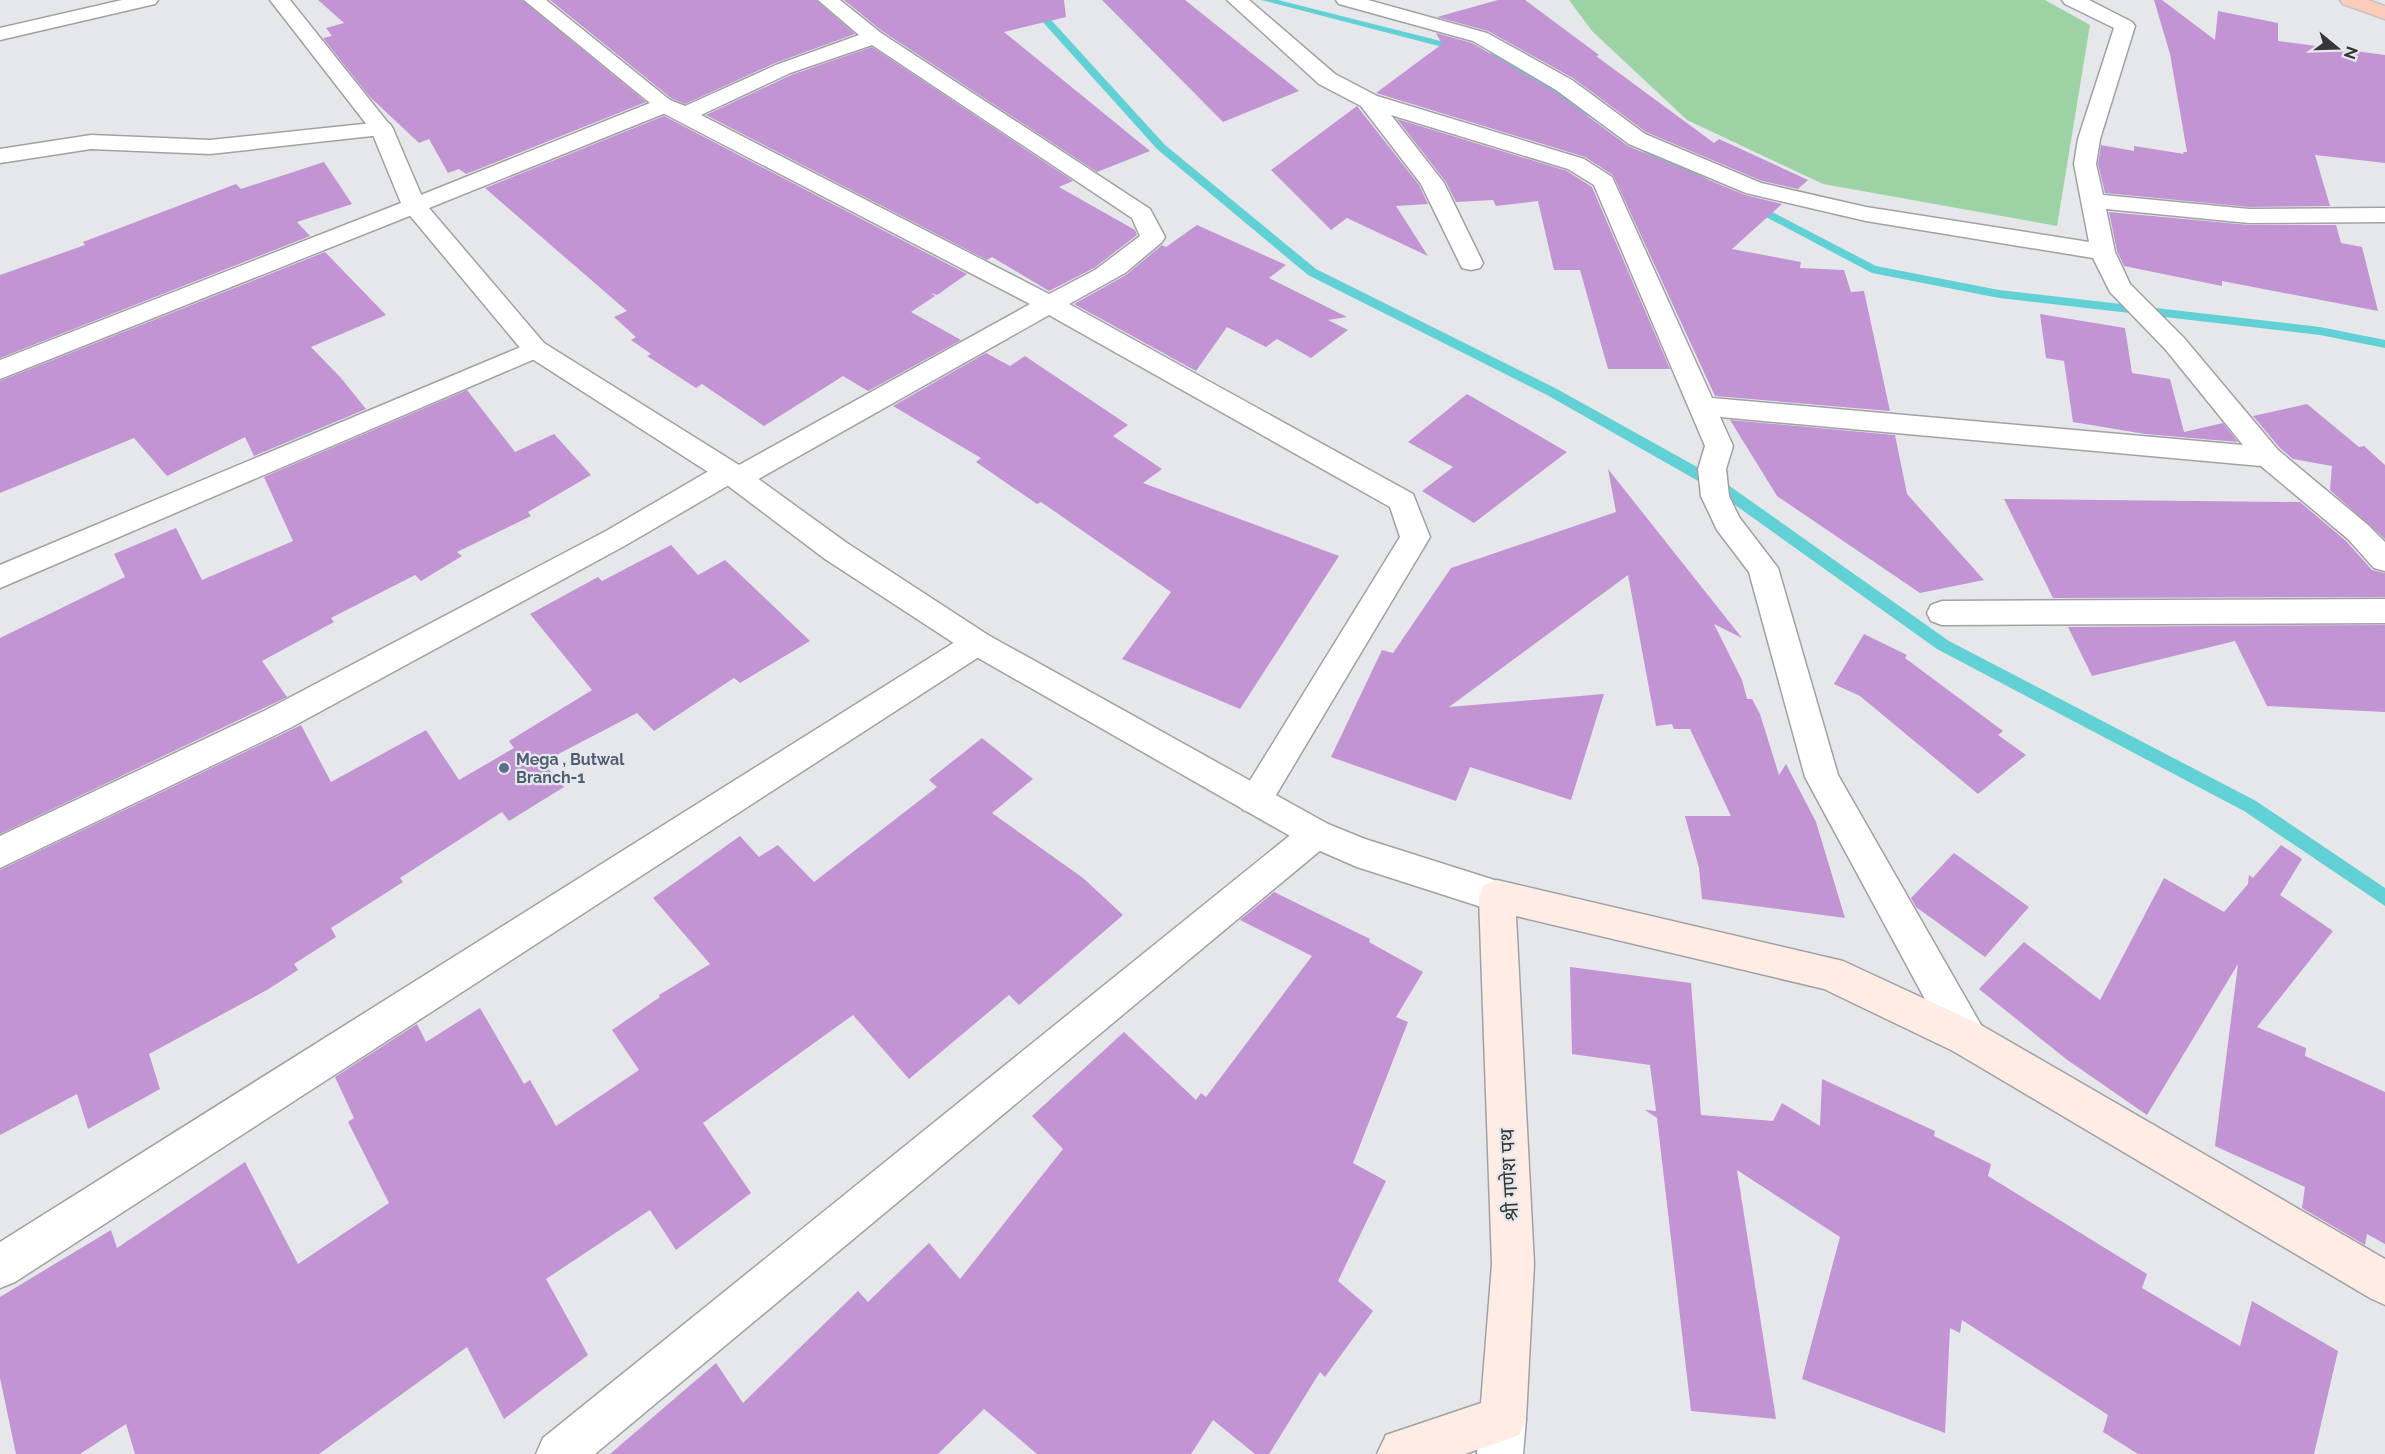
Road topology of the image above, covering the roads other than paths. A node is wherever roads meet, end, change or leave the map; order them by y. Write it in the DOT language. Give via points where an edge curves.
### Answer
graph roads {
  1 [pos="148,0"];
  2 [pos="280,0"];
  3 [pos="534,0"];
  4 [pos="828,0"];
  5 [pos="1237,0"];
  6 [pos="1346,0"];
  7 [pos="2072,0"];
  8 [pos="2350,0"];
  9 [pos="2385,13"];
  10 [pos="0,34"];
  11 [pos="874,37"];
  12 [pos="1370,101"];
  13 [pos="675,110"];
  14 [pos="382,129"];
  15 [pos="0,156"];
  16 [pos="2091,201"];
  17 [pos="414,206"];
  18 [pos="2385,215"];
  19 [pos="2103,252"];
  20 [pos="1471,263"];
  21 [pos="1049,304"];
  22 [pos="536,349"];
  23 [pos="0,370"];
  24 [pos="1702,406"];
  25 [pos="2268,457"];
  26 [pos="734,475"];
  27 [pos="2385,560"];
  28 [pos="0,577"];
  29 [pos="2385,611"];
  30 [pos="1942,613"];
  31 [pos="977,643"];
  32 [pos="1255,800"];
  33 [pos="1316,834"];
  34 [pos="0,853"];
  35 [pos="1497,896"];
  36 [pos="1967,1038"];
  37 [pos="0,1267"];
  38 [pos="2385,1283"];
  39 [pos="1502,1436"];
  40 [pos="559,1454"];
  41 [pos="1400,1454"];
  1 -- 10 [label="street"];
  2 -- 14 [label="street"];
  3 -- 13 [label="street"];
  4 -- 11 [label="street"];
  5 -- 12 [label="street" via="1327,79"];
  6 -- 19 [label="street" via="1480,37 1564,85 1637,139 1754,188 1866,214"];
  7 -- 16 [label="street" via="2125,26 2089,139 2085,164"];
  8 -- 9 [label="highway"];
  11 -- 13 [label="street"];
  11 -- 21 [label="street" via="1142,214 1153,237 1100,280"];
  12 -- 20 [label="street" via="1432,183"];
  12 -- 24 [label="street" via="1576,164 1604,182"];
  13 -- 17 [label="street"];
  13 -- 21 [label="street"];
  14 -- 15 [label="street" via="210,147 91,142"];
  14 -- 17 [label="street"];
  16 -- 18 [label="street" via="2249,216"];
  16 -- 19 [label="street"];
  17 -- 22 [label="street"];
  17 -- 23 [label="street"];
  19 -- 25 [label="street" via="2120,287"];
  21 -- 26 [label="street"];
  21 -- 32 [label="street" via="1403,501 1415,537"];
  22 -- 26 [label="street"];
  22 -- 28 [label="street"];
  24 -- 25 [label="street"];
  24 -- 36 [label="street" via="1719,446 1712,470 1717,502 1741,543 1763,568 1822,777"];
  25 -- 27 [label="street" via="2358,532"];
  26 -- 31 [label="street" via="836,551"];
  26 -- 34 [label="street" via="278,719"];
  29 -- 30 [label="street"];
  31 -- 32 [label="street"];
  31 -- 37 [label="street"];
  32 -- 33 [label="street"];
  33 -- 35 [label="street" via="1357,852"];
  33 -- 40 [label="street"];
  35 -- 36 [label="main road" via="1830,973"];
  35 -- 39 [label="main road, श्री गणेश पथ" via="1513,1264"];
  36 -- 38 [label="main road"];
  39 -- 41 [label="main road"];
}
